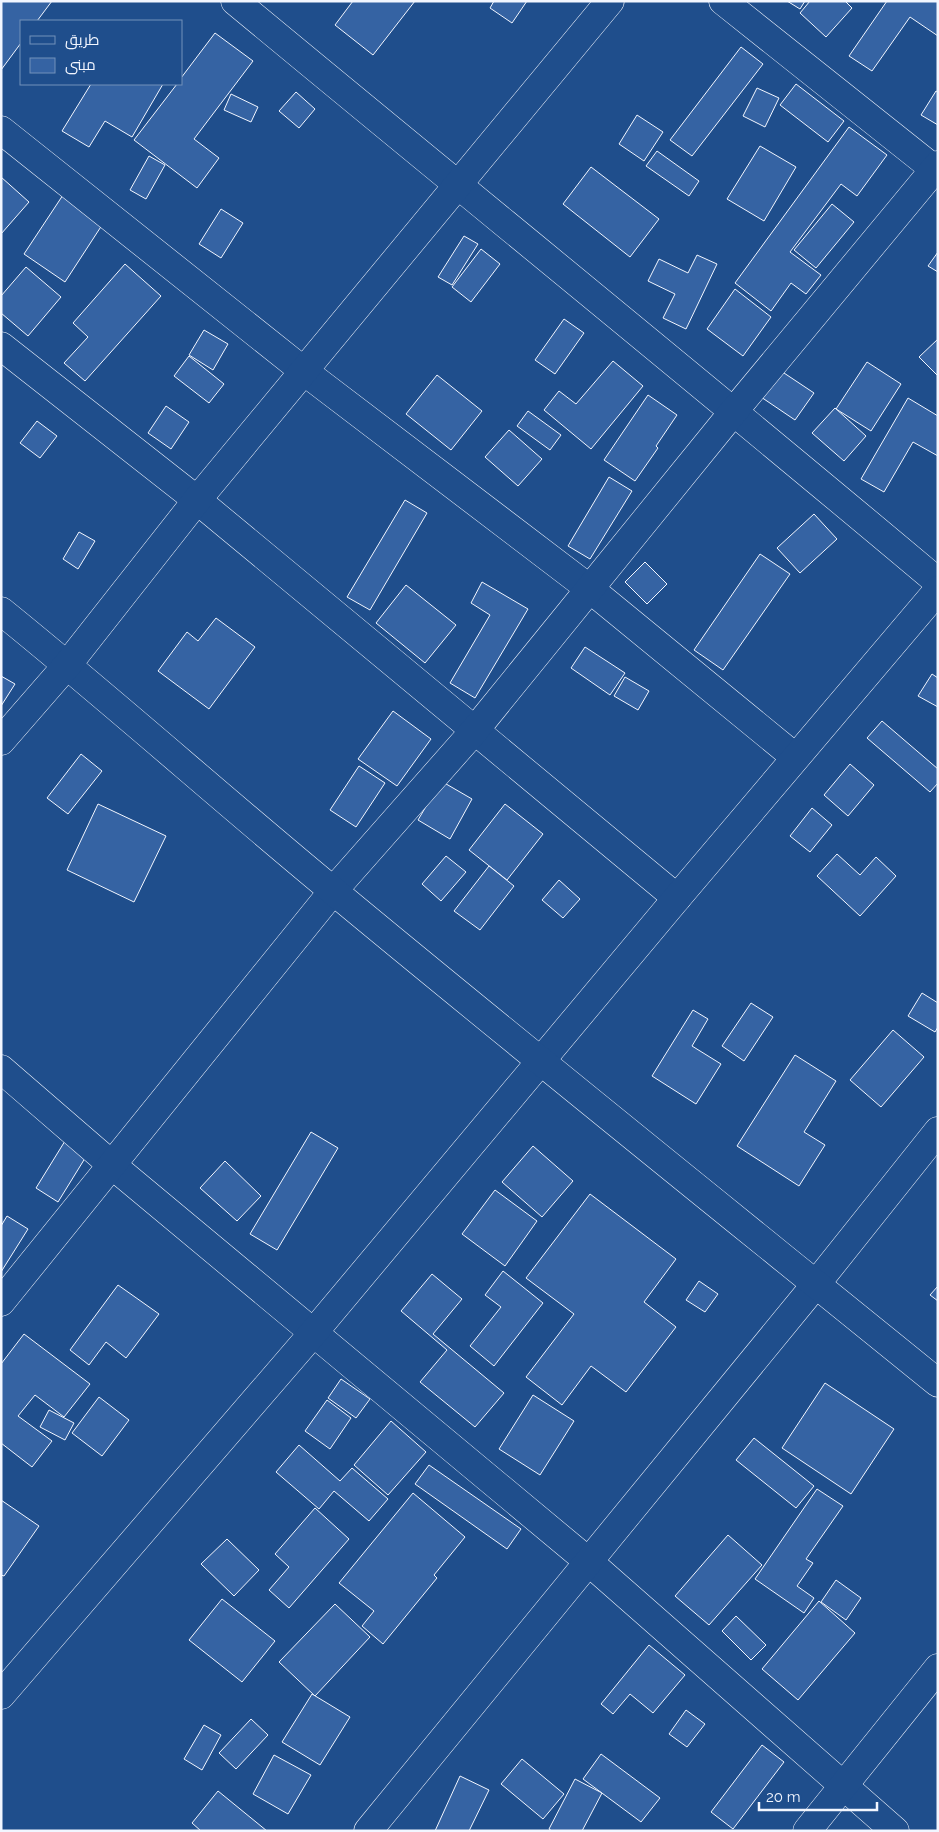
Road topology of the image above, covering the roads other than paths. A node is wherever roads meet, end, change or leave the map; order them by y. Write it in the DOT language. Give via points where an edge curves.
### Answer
graph roads {
  1 [pos="235,1"];
  2 [pos="610,1"];
  3 [pos="723,1"];
  4 [pos="1,130"];
  5 [pos="937,168"];
  6 [pos="458,186"];
  7 [pos="1,346"];
  8 [pos="305,372"];
  9 [pos="734,411"];
  10 [pos="197,500"];
  11 [pos="938,582"];
  12 [pos="590,589"];
  13 [pos="938,590"];
  14 [pos="1,611"];
  15 [pos="68,664"];
  16 [pos="475,730"];
  17 [pos="1,741"];
  18 [pos="796,758"];
  19 [pos="333,891"];
  20 [pos="677,898"];
  21 [pos="540,1062"];
  22 [pos="1,1069"];
  23 [pos="938,1131"];
  24 [pos="112,1165"];
  25 [pos="816,1284"];
  26 [pos="1,1302"];
  27 [pos="314,1332"];
  28 [pos="938,1383"];
  29 [pos="589,1562"];
  30 [pos="938,1668"];
  31 [pos="1,1695"];
  32 [pos="844,1786"];
  33 [pos="368,1831"];
  34 [pos="807,1831"];
  35 [pos="895,1831"];
  1 -- 6 [label="street"];
  2 -- 6 [label="street"];
  3 -- 5 [label="street"];
  4 -- 8 [label="street"];
  5 -- 9 [label="street"];
  6 -- 8 [label="street"];
  6 -- 9 [label="street"];
  7 -- 10 [label="street"];
  8 -- 10 [label="street"];
  8 -- 12 [label="street"];
  9 -- 11 [label="street"];
  9 -- 12 [label="street"];
  10 -- 15 [label="street"];
  10 -- 16 [label="street"];
  12 -- 16 [label="street"];
  12 -- 18 [label="street"];
  13 -- 18 [label="street"];
  14 -- 15 [label="street"];
  15 -- 17 [label="street"];
  15 -- 19 [label="street"];
  16 -- 19 [label="street"];
  16 -- 20 [label="street"];
  18 -- 20 [label="street"];
  19 -- 21 [label="street"];
  19 -- 24 [label="street"];
  20 -- 21 [label="street"];
  21 -- 25 [label="street"];
  21 -- 27 [label="street"];
  22 -- 24 [label="street"];
  23 -- 25 [label="street"];
  24 -- 26 [label="street"];
  24 -- 27 [label="street"];
  25 -- 28 [label="street"];
  25 -- 29 [label="street"];
  27 -- 29 [label="street"];
  27 -- 31 [label="street"];
  29 -- 32 [label="street"];
  29 -- 33 [label="street"];
  30 -- 32 [label="street"];
  32 -- 34 [label="street"];
  32 -- 35 [label="street"];
}
